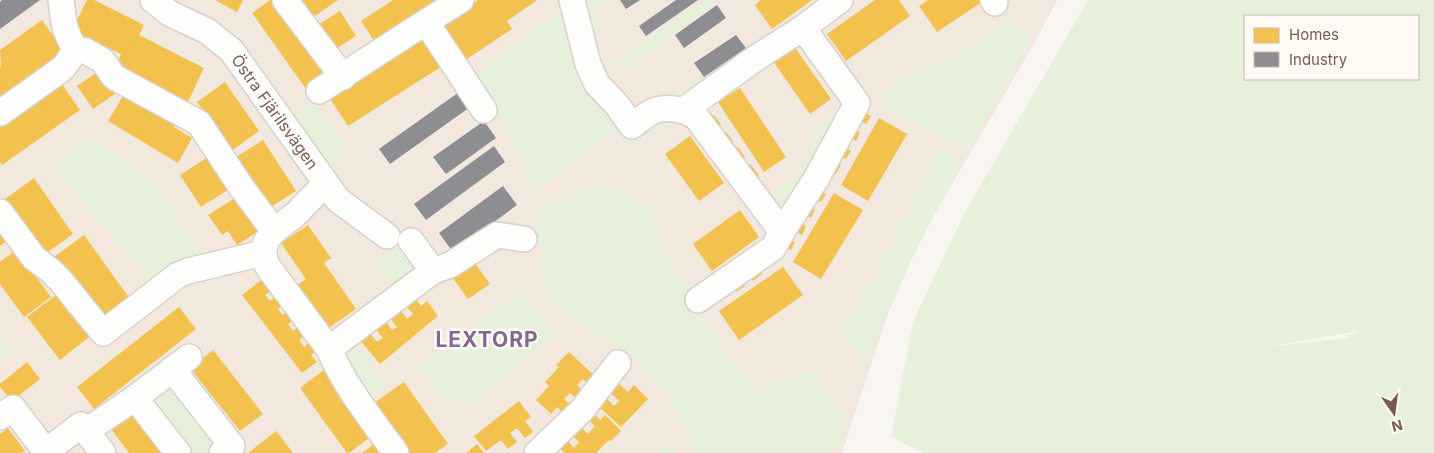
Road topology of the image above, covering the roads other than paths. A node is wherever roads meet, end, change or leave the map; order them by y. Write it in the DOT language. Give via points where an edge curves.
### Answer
graph roads {
  1 [pos="61,0"];
  2 [pos="153,0"];
  3 [pos="285,0"];
  4 [pos="461,0"];
  5 [pos="840,0"];
  6 [pos="575,2"];
  7 [pos="426,22"];
  8 [pos="804,28"];
  9 [pos="76,50"];
  10 [pos="343,77"];
  11 [pos="319,92"];
  12 [pos="484,110"];
  13 [pos="684,110"];
  14 [pos="0,113"];
  15 [pos="326,184"];
  16 [pos="0,212"];
  17 [pos="274,231"];
  18 [pos="782,232"];
  19 [pos="524,239"];
  20 [pos="263,253"];
  21 [pos="433,271"];
  22 [pos="698,300"];
  23 [pos="329,349"];
  24 [pos="618,363"];
  25 [pos="135,398"];
  26 [pos="0,417"];
  27 [pos="84,428"];
  28 [pos="45,452"];
  29 [pos="103,453"];
  30 [pos="178,453"];
  31 [pos="222,453"];
  32 [pos="396,453"];
  33 [pos="537,453"];
  1 -- 9 [label="street" via="64,29"];
  2 -- 15 [label="street, Östra Fjärilsvägen" via="207,31 232,50"];
  3 -- 10 [label="street"];
  4 -- 7 [label="street"];
  5 -- 8 [label="street"];
  6 -- 13 [label="street" via="588,64 597,84 632,126 664,107"];
  7 -- 10 [label="street"];
  7 -- 12 [label="street"];
  8 -- 13 [label="street"];
  8 -- 18 [label="street" via="857,103 816,179"];
  9 -- 14 [label="street" via="64,68"];
  9 -- 17 [label="street" via="86,51 103,61 114,76 199,123"];
  10 -- 11 [label="street"];
  13 -- 18 [label="street" via="697,118"];
  15 -- 17 [label="street"];
  15 -- 21 [label="street, Östra Fjärilsvägen" via="338,200 399,238"];
  16 -- 20 [label="street" via="34,258 61,281 103,333 178,275"];
  17 -- 20 [label="street"];
  18 -- 22 [label="street" via="773,248"];
  19 -- 21 [label="street" via="497,235 450,265"];
  20 -- 23 [label="street" via="268,267"];
  21 -- 23 [label="street"];
  23 -- 32 [label="street" via="337,368"];
  24 -- 33 [label="street" via="582,410"];
  25 -- 27 [label="street"];
  25 -- 30 [label="street"];
  25 -- 31 [label="street" via="180,363 232,446"];
  26 -- 28 [label="street" via="13,408"];
  27 -- 28 [label="street"];
  27 -- 29 [label="street"];
}
